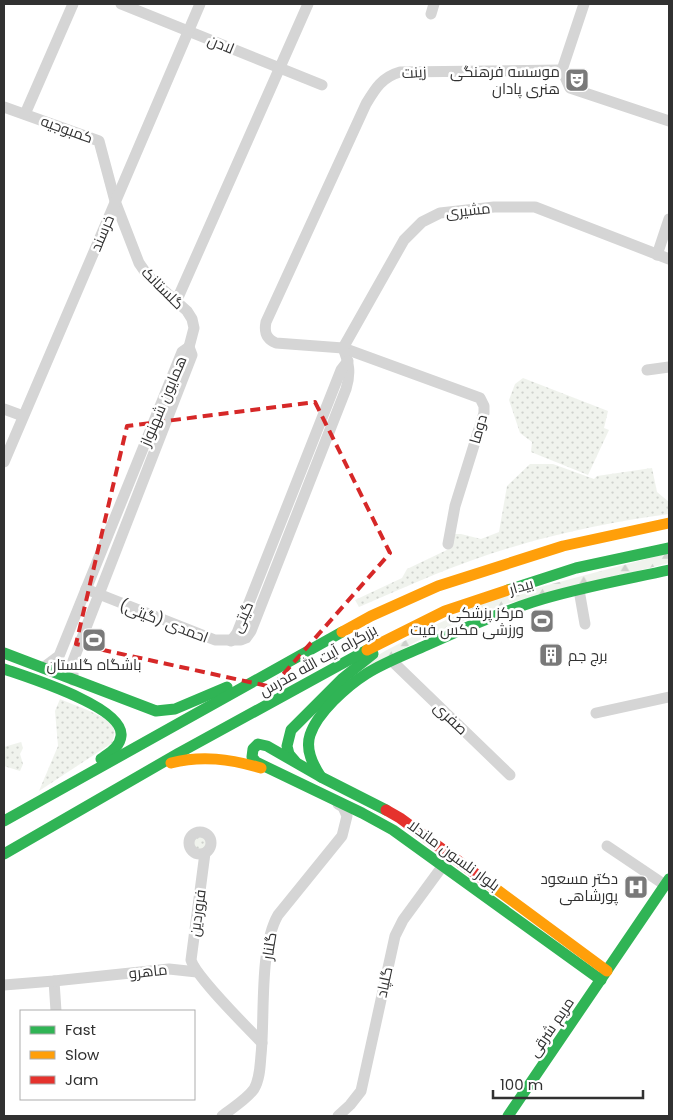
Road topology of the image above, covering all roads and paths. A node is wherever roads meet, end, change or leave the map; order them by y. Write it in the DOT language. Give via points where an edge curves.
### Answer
graph roads {
  1 [pos="73,4"];
  2 [pos="121,4"];
  3 [pos="200,4"];
  4 [pos="308,4"];
  5 [pos="584,4"];
  6 [pos="189,31"];
  7 [pos="280,68"];
  8 [pos="562,70"];
  9 [pos="322,84"];
  10 [pos="4,106"];
  11 [pos="25,114"];
  12 [pos="669,121"];
  13 [pos="115,201"];
  14 [pos="669,219"];
  15 [pos="657,255"];
  16 [pos="669,259"];
  17 [pos="176,302"];
  18 [pos="343,348"];
  19 [pos="188,351"];
  20 [pos="669,368"];
  21 [pos="647,370"];
  22 [pos="4,409"];
  23 [pos="23,416"];
  24 [pos="4,462"];
  25 [pos="669,523"];
  26 [pos="448,544"];
  27 [pos="669,548"];
  28 [pos="669,564"];
  29 [pos="669,570"];
  30 [pos="86,589"];
  31 [pos="579,590"];
  32 [pos="99,596"];
  33 [pos="585,624"];
  34 [pos="414,626"];
  35 [pos="231,640"];
  36 [pos="4,653"];
  37 [pos="392,660"];
  38 [pos="43,668"];
  39 [pos="4,669"];
  40 [pos="258,678"];
  41 [pos="73,680"];
  42 [pos="669,697"];
  43 [pos="122,698"];
  44 [pos="596,713"];
  45 [pos="116,720"];
  46 [pos="296,724"];
  47 [pos="310,735"];
  48 [pos="296,762"];
  49 [pos="153,768"];
  50 [pos="278,773"];
  51 [pos="510,775"];
  52 [pos="321,777"];
  53 [pos="66,786"];
  54 [pos="326,796"];
  55 [pos="4,821"];
  56 [pos="607,846"];
  57 [pos="205,853"];
  58 [pos="4,854"];
  59 [pos="450,856"];
  60 [pos="443,866"];
  61 [pos="667,882"];
  62 [pos="198,972"];
  63 [pos="604,975"];
  64 [pos="54,981"];
  65 [pos="4,985"];
  66 [pos="56,1010"];
  67 [pos="262,1043"];
  68 [pos="222,1116"];
  69 [pos="338,1116"];
  70 [pos="508,1116"];
  1 -- 11 [label="street"];
  2 -- 6 [label="street, لادن"];
  3 -- 6 [label="street, خرسند"];
  4 -- 7 [label="street"];
  5 -- 8 [label="street"];
  6 -- 7 [label="street, لادن"];
  6 -- 13 [label="street, خرسند"];
  7 -- 9 [label="street, لادن"];
  7 -- 17 [label="street"];
  8 -- 12 [label="street" via="570,88"];
  8 -- 18 [label="street, زینت" via="400,72 378,84 266,322 266,335 276,343"];
  10 -- 11 [label="street, کمبوجیه"];
  11 -- 13 [label="street, کمبوجیه" via="99,141"];
  13 -- 17 [label="street, گلستانک" via="139,263"];
  13 -- 23 [label="street, خرسند"];
  14 -- 15 [label="street"];
  15 -- 16 [label="street, مشیری"];
  15 -- 18 [label="street, مشیری" via="535,207 494,206 440,212 422,222 404,240"];
  17 -- 19 [label="street, گلستانک" via="192,319 194,328"];
  18 -- 26 [label="street, دوما" via="477,396 483,402 484,413"];
  18 -- 35 [label="street, گیتی" via="350,376 346,389 252,631 241,640"];
  19 -- 30 [label="street, همایون شهنواز"];
  19 -- 32 [label="street, همایون شهنواز"];
  20 -- 21 [label="street"];
  22 -- 23 [label="street"];
  23 -- 24 [label="street, خرسند"];
  25 -- 40 [label="main road, بزرگراه آیت الله مدرس" via="563,546 438,586 371,616"];
  27 -- 34 [label="main road, بزرگراه آیت الله مدرس" via="566,570 445,611"];
  28 -- 37 [label="main road, بیدار" via="514,603 409,645"];
  29 -- 31 [label="main road, بیدار"];
  30 -- 32 [label="street"];
  30 -- 38 [label="street, همایون شهنواز" via="59,656"];
  31 -- 33 [label="street"];
  31 -- 37 [label="main road, بیدار" via="500,613"];
  32 -- 35 [label="street, احمدی (گیتی)" via="215,640"];
  32 -- 41 [label="street, همایون شهنواز" via="73,661"];
  34 -- 46 [label="main road" via="352,671"];
  34 -- 49 [label="main road, بزرگراه آیت الله مدرس"];
  36 -- 38 [label="main road"];
  37 -- 47 [label="main road, بیدار" via="351,686 324,714"];
  37 -- 51 [label="street, صفری"];
  38 -- 41 [label="main road"];
  39 -- 45 [label="main road" via="89,702"];
  40 -- 43 [label="main road" via="163,712"];
  40 -- 53 [label="main road, بزرگراه آیت الله مدرس"];
  41 -- 43 [label="main road"];
  42 -- 44 [label="street"];
  43 -- 45 [label="main road" via="130,704 130,717 124,722"];
  45 -- 53 [label="main road" via="121,729 119,743"];
  46 -- 47 [label="main road" via="294,730 298,740 305,740"];
  46 -- 48 [label="main road" via="286,747"];
  47 -- 52 [label="main road" via="311,760"];
  48 -- 50 [label="main road, بلوار نلسون ماندلا" via="264,745 254,747 253,758"];
  48 -- 52 [label="main road, بلوار نلسون ماندلا"];
  49 -- 50 [label="main road" via="204,757 234,760"];
  49 -- 58 [label="main road, بزرگراه آیت الله مدرس"];
  50 -- 54 [label="main road, بلوار نلسون ماندلا"];
  52 -- 59 [label="main road, بلوار نلسون ماندلا" via="400,818"];
  53 -- 55 [label="main road, بزرگراه آیت الله مدرس"];
  54 -- 60 [label="main road, بلوار نلسون ماندلا" via="393,830"];
  54 -- 67 [label="street, گلنار" via="346,813 344,833 270,929"];
  56 -- 61 [label="street"];
  57 -- 62 [label="street, فروردین" via="191,960"];
  59 -- 60 [label="street, گلپاد"];
  59 -- 63 [label="main road, بلوار نلسون ماندلا"];
  60 -- 63 [label="main road, بلوار نلسون ماندلا"];
  60 -- 69 [label="street, گلپاد" via="398,928 360,1091"];
  61 -- 63 [label="main road, مریم شرقی"];
  62 -- 64 [label="street, ماهرو" via="169,969"];
  62 -- 67 [label="street"];
  63 -- 70 [label="main road, مریم شرقی"];
  64 -- 65 [label="street, ماهرو"];
  64 -- 66 [label="street"];
  67 -- 68 [label="street, گلنار" via="254,1088"];
}
